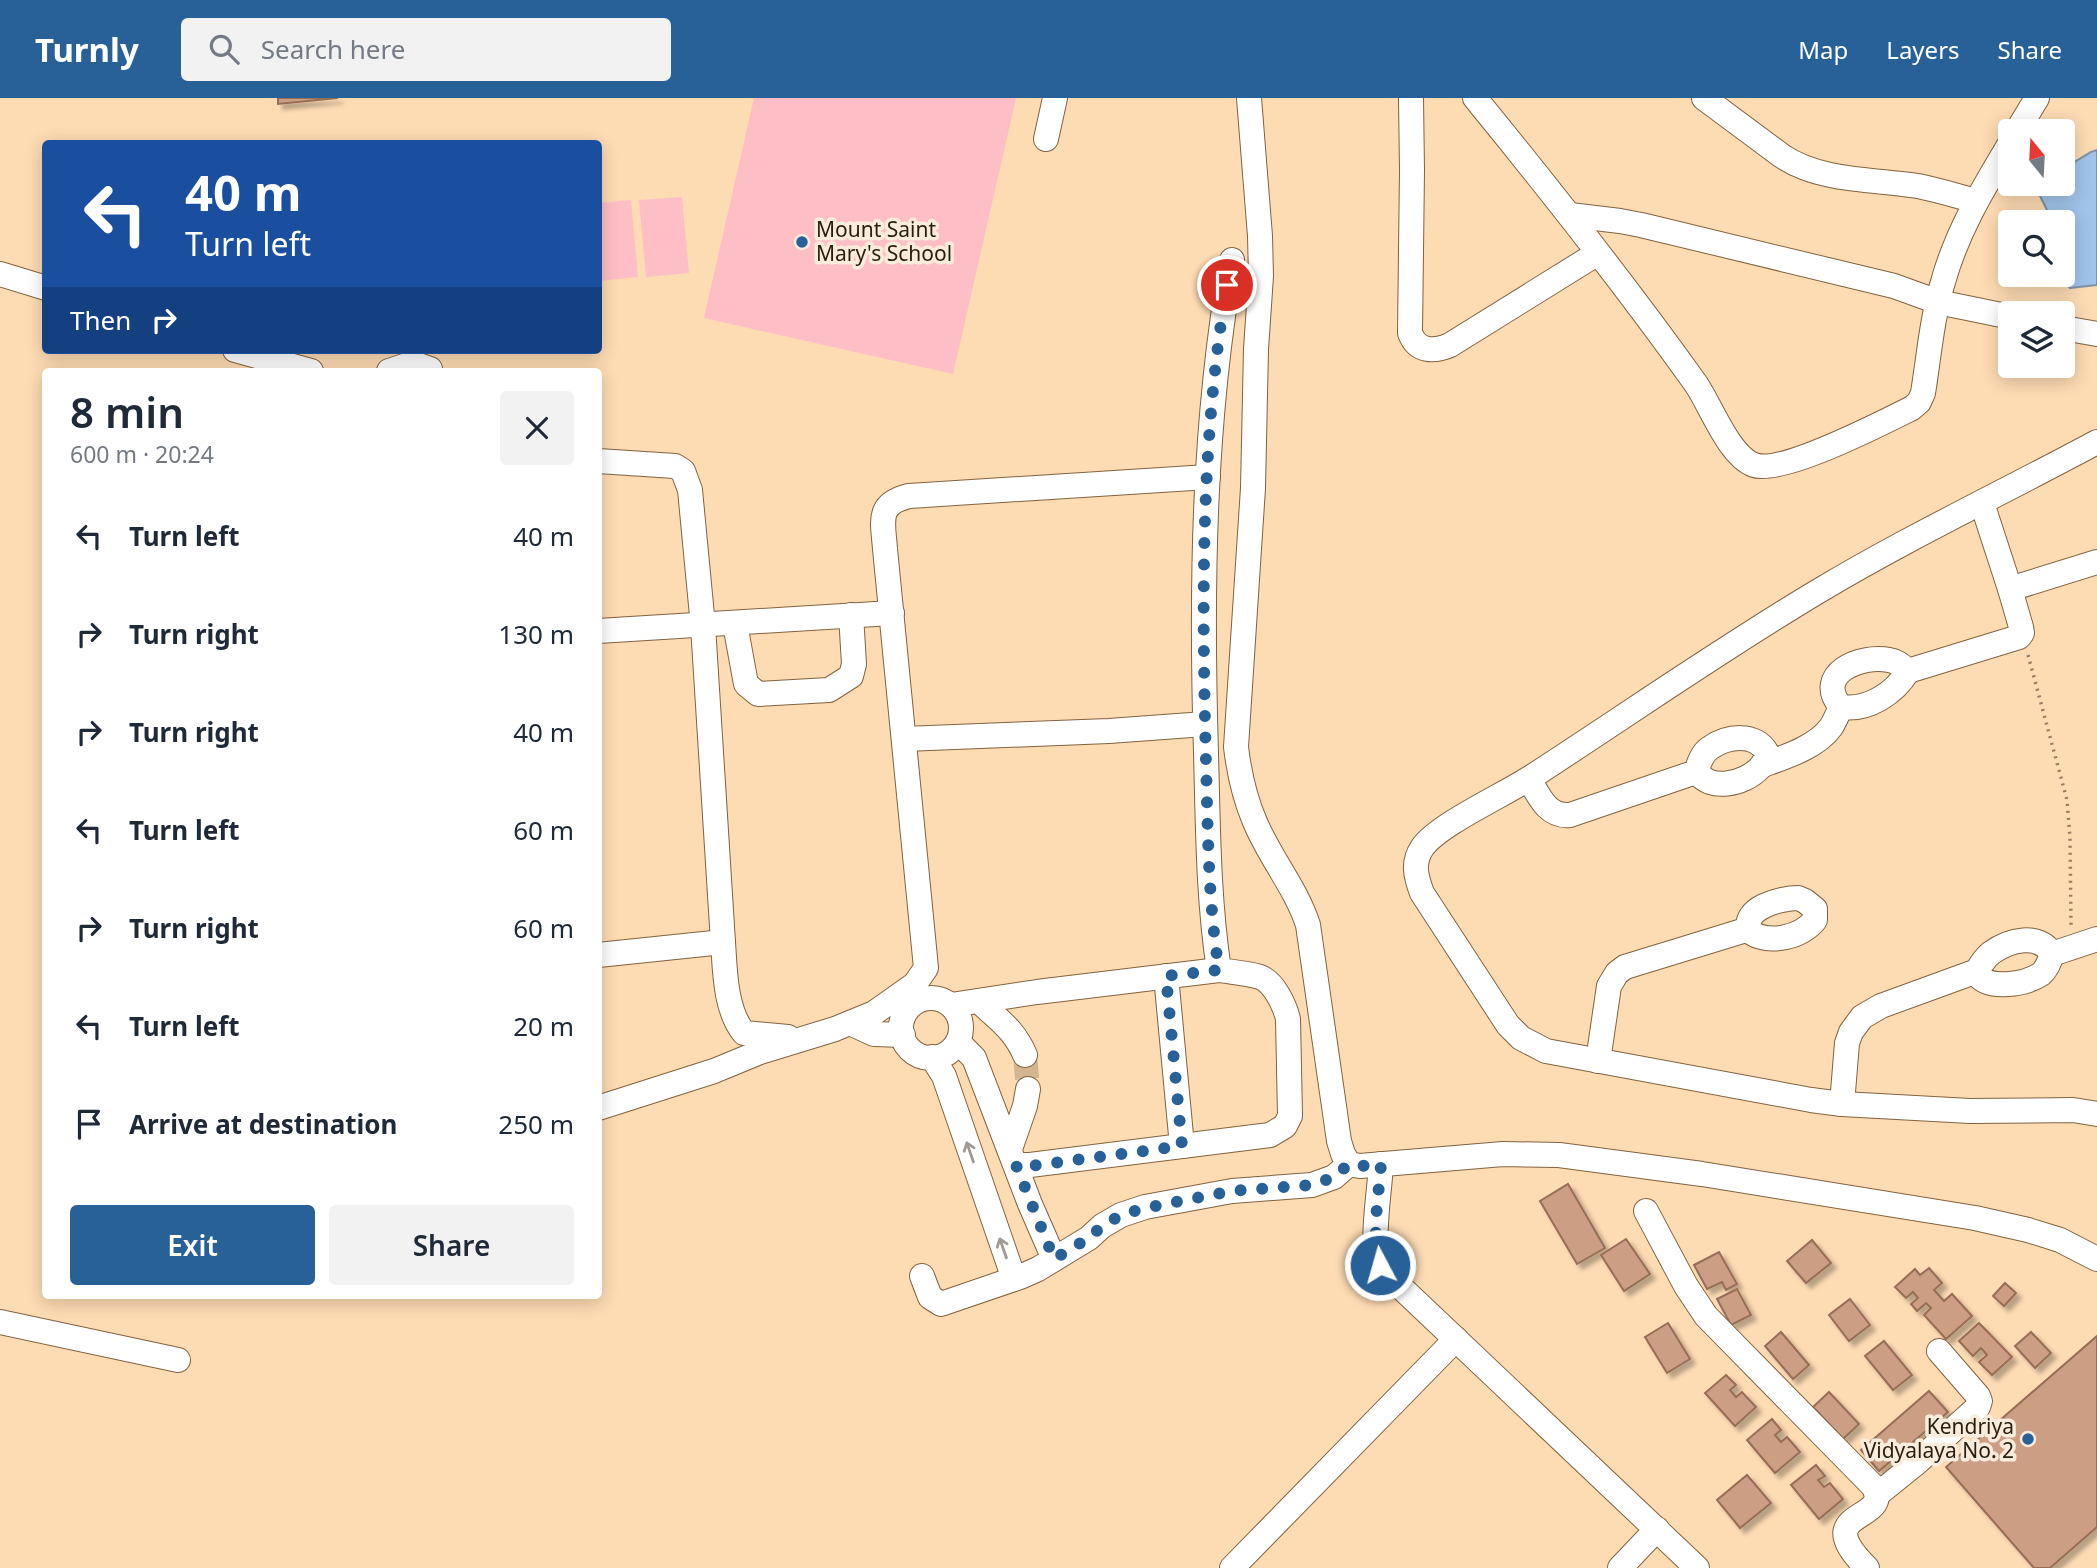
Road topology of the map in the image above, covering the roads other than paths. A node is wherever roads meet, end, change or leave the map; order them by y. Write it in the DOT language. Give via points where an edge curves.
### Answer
graph roads {
  1 [pos="1055,98"];
  2 [pos="1249,98"];
  3 [pos="1411,98"];
  4 [pos="1475,98"];
  5 [pos="1704,98"];
  6 [pos="2037,98"];
  7 [pos="2024,119"];
  8 [pos="1046,139"];
  9 [pos="1998,164"];
  10 [pos="1976,201"];
  11 [pos="1570,215"];
  12 [pos="1598,253"];
  13 [pos="1232,260"];
  14 [pos="0,274"];
  15 [pos="42,287"];
  16 [pos="1938,302"];
  17 [pos="1998,314"];
  18 [pos="2075,330"];
  19 [pos="2097,334"];
  20 [pos="249,354"];
  21 [pos="300,368"];
  22 [pos="397,368"];
  23 [pos="427,368"];
  24 [pos="2097,442"];
  25 [pos="602,461"];
  26 [pos="1208,477"];
  27 [pos="1982,503"];
  28 [pos="2097,562"];
  29 [pos="2010,589"];
  30 [pos="892,613"];
  31 [pos="851,615"];
  32 [pos="735,624"];
  33 [pos="703,626"];
  34 [pos="602,631"];
  35 [pos="1908,671"];
  36 [pos="1841,707"];
  37 [pos="1205,724"];
  38 [pos="904,739"];
  39 [pos="1763,765"];
  40 [pos="1696,772"];
  41 [pos="1529,779"];
  42 [pos="1749,929"];
  43 [pos="2097,939"];
  44 [pos="723,942"];
  45 [pos="2061,951"];
  46 [pos="602,955"];
  47 [pos="1219,970"];
  48 [pos="1977,971"];
  49 [pos="1166,976"];
  50 [pos="934,993"];
  51 [pos="979,1001"];
  52 [pos="902,1016"];
  53 [pos="850,1023"];
  54 [pos="803,1038"];
  55 [pos="958,1042"];
  56 [pos="1024,1055"];
  57 [pos="932,1058"];
  58 [pos="1598,1061"];
  59 [pos="1028,1089"];
  60 [pos="1842,1104"];
  61 [pos="602,1107"];
  62 [pos="2097,1114"];
  63 [pos="1182,1146"];
  64 [pos="1013,1157"];
  65 [pos="1349,1164"];
  66 [pos="1381,1164"];
  67 [pos="1646,1211"];
  68 [pos="1054,1259"];
  69 [pos="2097,1259"];
  70 [pos="922,1276"];
  71 [pos="1014,1279"];
  72 [pos="0,1322"];
  73 [pos="1455,1339"];
  74 [pos="1939,1351"];
  75 [pos="178,1360"];
  76 [pos="1878,1494"];
  77 [pos="1657,1529"];
  78 [pos="1232,1568"];
  79 [pos="1620,1568"];
  80 [pos="1697,1568"];
  81 [pos="1867,1568"];
  1 -- 8 [label="street"];
  2 -- 65 [label="street" via="1261,286 1237,755 1255,824 1308,925 1339,1141"];
  3 -- 12 [label="street" via="1410,333 1420,347 1440,350 1450,345"];
  4 -- 11 [label="street"];
  5 -- 10 [label="street" via="1796,164"];
  6 -- 7 [label="street"];
  9 -- 10 [label="street"];
  10 -- 16 [label="street" via="1954,248"];
  11 -- 12 [label="street"];
  11 -- 16 [label="street" via="1641,225 1894,286"];
  12 -- 16 [label="street" via="1698,387 1735,450 1761,467 1773,467 1850,438 1919,402"];
  13 -- 26 [label="street" via="1218,352"];
  14 -- 15 [label="street"];
  16 -- 17 [label="street"];
  18 -- 19 [label="street"];
  20 -- 21 [label="street"];
  22 -- 23 [label="street" via="413,363"];
  24 -- 27 [label="street"];
  25 -- 33 [label="street" via="675,466 683,471 690,490"];
  26 -- 30 [label="street" via="896,499 885,510 884,525"];
  26 -- 37 [label="street"];
  27 -- 29 [label="street"];
  27 -- 41 [label="street" via="1818,591"];
  28 -- 29 [label="street"];
  29 -- 35 [label="street" via="2022,633"];
  30 -- 31 [label="street"];
  30 -- 38 [label="street"];
  31 -- 32 [label="street"];
  31 -- 32 [label="street" via="851,676 829,690 758,694 750,690"];
  32 -- 33 [label="street"];
  33 -- 34 [label="street"];
  33 -- 44 [label="street"];
  35 -- 36 [label="street" via="1884,696 1860,706"];
  35 -- 36 [label="street" via="1887,659 1846,666 1833,685"];
  36 -- 39 [label="street" via="1831,727 1815,741"];
  37 -- 38 [label="street"];
  37 -- 47 [label="street" via="1208,862"];
  38 -- 50 [label="street" via="926,968"];
  39 -- 40 [label="street" via="1749,776 1723,783"];
  39 -- 40 [label="street" via="1767,753 1760,744 1734,739 1704,753"];
  40 -- 41 [label="street" via="1570,816 1548,809"];
  41 -- 58 [label="street" via="1436,834 1422,847 1415,877 1508,1025 1546,1051"];
  42 -- 58 [label="street" via="1617,973 1609,986"];
  43 -- 45 [label="street"];
  44 -- 46 [label="street"];
  44 -- 54 [label="street" via="727,984 736,1023 744,1033"];
  45 -- 48 [label="street" via="2018,941 1991,953"];
  45 -- 48 [label="street" via="2042,973 2025,981 1991,983 1980,979"];
  47 -- 49 [label="street"];
  47 -- 63 [label="street" via="1262,978 1285,1006 1290,1116 1285,1126 1270,1135"];
  48 -- 60 [label="street" via="1862,1017 1847,1043"];
  49 -- 51 [label="street"];
  49 -- 63 [label="street"];
  50 -- 51 [label="street"];
  50 -- 52 [label="street" via="915,1002"];
  50 -- 55 [label="street" via="958,1015"];
  51 -- 56 [label="street" via="1010,1029"];
  52 -- 53 [label="street" via="874,1013"];
  52 -- 53 [label="street" via="874,1034"];
  52 -- 57 [label="street" via="908,1047"];
  53 -- 54 [label="street"];
  54 -- 61 [label="street"];
  55 -- 57 [label="street" via="947,1054"];
  55 -- 64 [label="street" via="974,1058"];
  71 -- 57 [label="street, one-way" via="944,1076"];
  58 -- 60 [label="street"];
  59 -- 64 [label="street"];
  60 -- 62 [label="street"];
  63 -- 64 [label="street" via="1030,1166"];
  64 -- 68 [label="street"];
  65 -- 66 [label="street"];
  65 -- 68 [label="street" via="1334,1177 1312,1185 1232,1191 1121,1215"];
  66 -- 69 [label="street" via="1503,1154 1559,1155 1975,1218 2060,1240"];
  66 -- 73 [label="street" via="1376,1236 1380,1265"];
  67 -- 76 [label="street" via="1706,1316"];
  68 -- 71 [label="street"];
  70 -- 71 [label="street" via="930,1297 941,1304"];
  72 -- 75 [label="street"];
  73 -- 77 [label="street"];
  73 -- 78 [label="street"];
  74 -- 76 [label="street" via="1978,1396 1978,1407"];
  76 -- 81 [label="street" via="1872,1507 1844,1533 1852,1552"];
  77 -- 79 [label="street"];
  77 -- 80 [label="street"];
}
